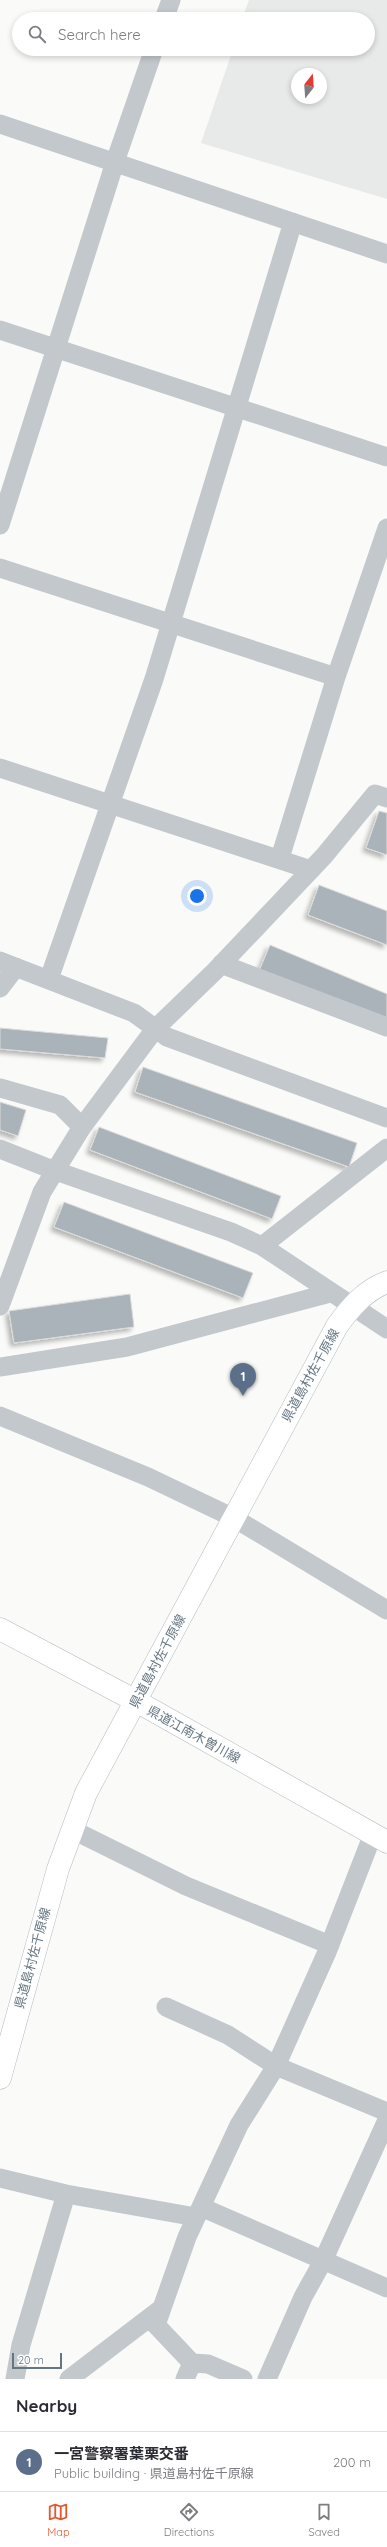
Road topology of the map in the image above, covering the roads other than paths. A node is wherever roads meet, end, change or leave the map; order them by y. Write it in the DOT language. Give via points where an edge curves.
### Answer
graph roads {
  1 [pos="171,0"];
  2 [pos="167,12"];
  3 [pos="152,56"];
  4 [pos="0,124"];
  5 [pos="115,162"];
  6 [pos="293,222"];
  7 [pos="387,254"];
  8 [pos="0,330"];
  9 [pos="57,348"];
  10 [pos="237,407"];
  11 [pos="387,457"];
  12 [pos="0,526"];
  13 [pos="387,528"];
  14 [pos="0,568"];
  15 [pos="172,622"];
  16 [pos="336,676"];
  17 [pos="0,768"];
  18 [pos="387,798"];
  19 [pos="109,804"];
  20 [pos="280,858"];
  21 [pos="311,870"];
  22 [pos="8,964"];
  23 [pos="221,964"];
  24 [pos="49,980"];
  25 [pos="0,988"];
  26 [pos="387,1027"];
  27 [pos="155,1029"];
  28 [pos="0,1088"];
  29 [pos="387,1118"];
  30 [pos="82,1127"];
  31 [pos="387,1148"];
  32 [pos="0,1149"];
  33 [pos="53,1170"];
  34 [pos="262,1246"];
  35 [pos="387,1282"];
  36 [pos="330,1293"];
  37 [pos="0,1306"];
  38 [pos="351,1307"];
  39 [pos="387,1329"];
  40 [pos="0,1367"];
  41 [pos="0,1416"];
  42 [pos="234,1518"];
  43 [pos="387,1610"];
  44 [pos="0,1629"];
  45 [pos="136,1701"];
  46 [pos="71,1829"];
  47 [pos="380,1838"];
  48 [pos="330,1945"];
  49 [pos="166,2007"];
  50 [pos="276,2066"];
  51 [pos="0,2078"];
  52 [pos="387,2112"];
  53 [pos="387,2120"];
  54 [pos="0,2178"];
  55 [pos="66,2194"];
  56 [pos="198,2212"];
  57 [pos="323,2261"];
  58 [pos="387,2288"];
  59 [pos="162,2308"];
  60 [pos="189,2371"];
  61 [pos="15,2379"];
  62 [pos="69,2379"];
  63 [pos="243,2379"];
  64 [pos="267,2379"];
  1 -- 2 [label="street"];
  3 -- 5 [label="street"];
  4 -- 5 [label="street"];
  5 -- 6 [label="street"];
  5 -- 9 [label="street"];
  6 -- 7 [label="street"];
  6 -- 10 [label="street"];
  8 -- 9 [label="street"];
  9 -- 10 [label="street"];
  9 -- 12 [label="street"];
  10 -- 11 [label="street"];
  10 -- 15 [label="street"];
  13 -- 16 [label="street"];
  14 -- 15 [label="street"];
  15 -- 16 [label="street"];
  15 -- 19 [label="street"];
  16 -- 20 [label="street"];
  17 -- 19 [label="street"];
  18 -- 21 [label="street" via="375,794"];
  19 -- 20 [label="street"];
  19 -- 24 [label="street"];
  20 -- 21 [label="street"];
  21 -- 23 [label="street"];
  22 -- 24 [label="street"];
  22 -- 25 [label="street"];
  23 -- 26 [label="street"];
  23 -- 27 [label="street"];
  24 -- 27 [label="street" via="134,1013"];
  27 -- 29 [label="street" via="167,1037"];
  27 -- 30 [label="street"];
  28 -- 30 [label="street" via="60,1105"];
  30 -- 33 [label="street"];
  31 -- 34 [label="street"];
  32 -- 33 [label="street"];
  33 -- 34 [label="street" via="231,1232"];
  33 -- 37 [label="street" via="42,1192"];
  34 -- 36 [label="street"];
  35 -- 38 [label="main road, 県道島村佐千原線" via="367,1293"];
  36 -- 38 [label="street"];
  36 -- 40 [label="street" via="127,1347"];
  38 -- 39 [label="street"];
  38 -- 42 [label="main road, 県道島村佐千原線" via="337,1326"];
  41 -- 42 [label="street" via="148,1477"];
  42 -- 43 [label="street"];
  42 -- 45 [label="main road, 県道島村佐千原線"];
  44 -- 45 [label="main road, 県道江南木曽川線"];
  45 -- 46 [label="main road, 県道島村佐千原線" via="105,1756"];
  45 -- 47 [label="main road, 県道江南木曽川線"];
  46 -- 48 [label="street" via="186,1886"];
  46 -- 51 [label="main road, 県道島村佐千原線" via="39,1931"];
  47 -- 48 [label="street"];
  48 -- 50 [label="street"];
  49 -- 50 [label="street" via="228,2035"];
  50 -- 52 [label="street"];
  50 -- 56 [label="street" via="239,2125"];
  53 -- 57 [label="street"];
  54 -- 55 [label="street"];
  55 -- 56 [label="street"];
  55 -- 61 [label="street" via="21,2345"];
  56 -- 57 [label="street"];
  56 -- 59 [label="street"];
  57 -- 58 [label="street"];
  57 -- 64 [label="street" via="303,2297"];
  59 -- 60 [label="street" via="156,2325"];
  59 -- 62 [label="street"];
  60 -- 63 [label="street" via="208,2364"];
}
